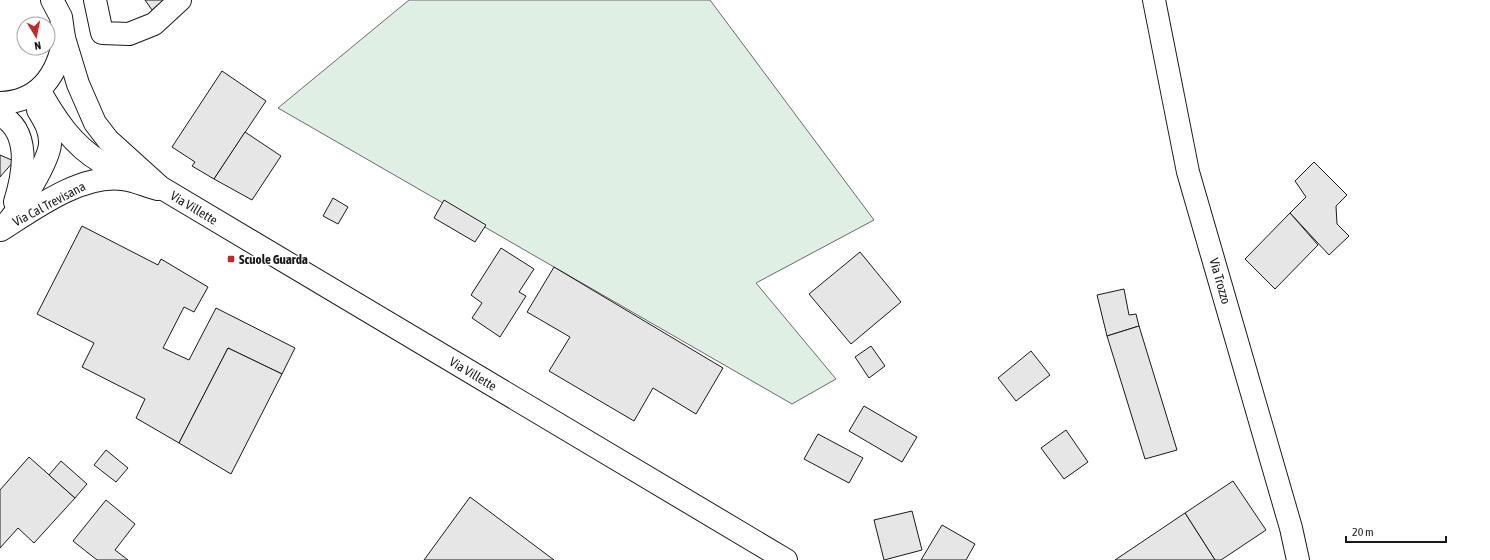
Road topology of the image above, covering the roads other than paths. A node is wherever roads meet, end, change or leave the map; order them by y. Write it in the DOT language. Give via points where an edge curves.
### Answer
graph roads {
  1 [pos="52,0"];
  2 [pos="95,0"];
  3 [pos="180,0"];
  4 [pos="1154,0"];
  5 [pos="64,38"];
  6 [pos="34,93"];
  7 [pos="0,103"];
  8 [pos="0,115"];
  9 [pos="163,190"];
  10 [pos="4,227"];
  11 [pos="786,560"];
  12 [pos="1298,560"];
  1 -- 5 [label="street, Via Villette" via="61,17"];
  2 -- 3 [label="street" via="102,33 129,34 154,24"];
  4 -- 12 [label="street, Via Trozzo" via="1188,172"];
  5 -- 6 [label="street, Via Villette" via="60,58 52,75"];
  5 -- 9 [label="street, Via Villette" via="78,84 95,123 108,140"];
  6 -- 7 [label="street" via="16,101"];
  6 -- 9 [label="street, Via Villette" via="69,137 102,163"];
  6 -- 10 [label="street, Via Cal Trevisana" via="49,133 50,145 44,164"];
  8 -- 10 [label="street, Via Cal Trevisana" via="16,128 22,147 17,195"];
  9 -- 10 [label="street, Via Cal Trevisana" via="123,179 98,179 71,190"];
  9 -- 11 [label="street, Via Villette"];
}
